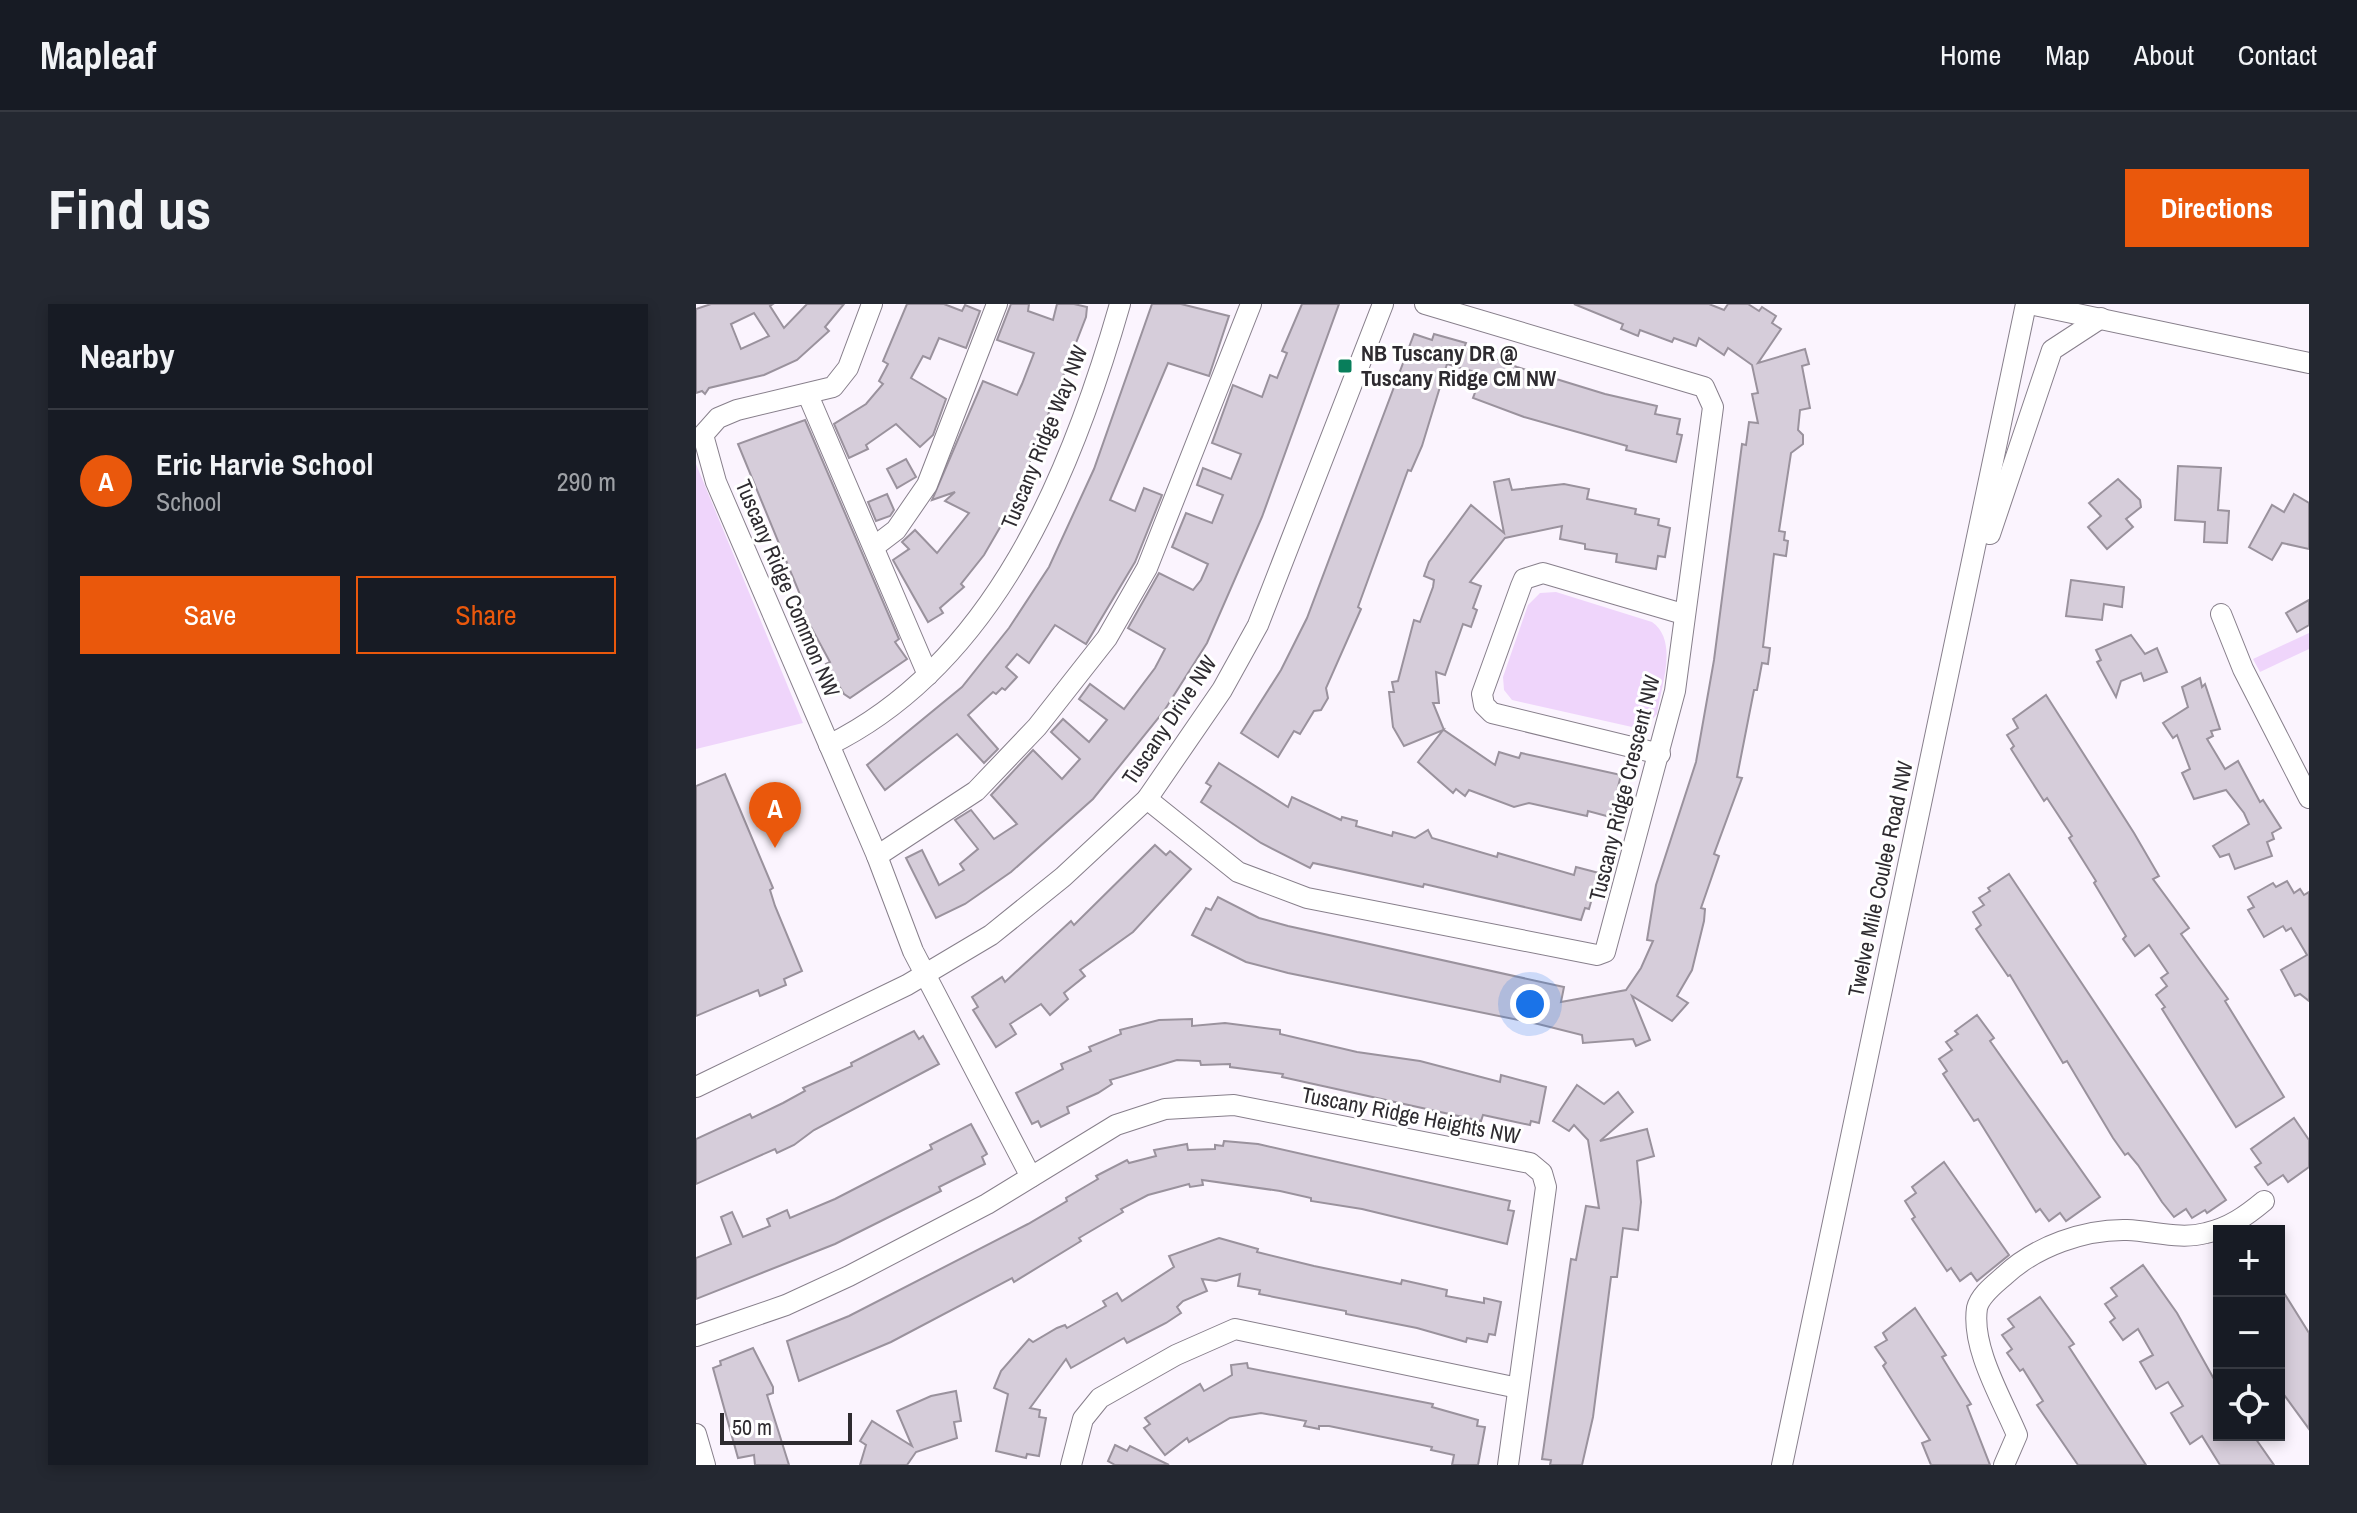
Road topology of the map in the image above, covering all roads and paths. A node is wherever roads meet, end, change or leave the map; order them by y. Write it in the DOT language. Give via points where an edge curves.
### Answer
graph roads {
  1 [pos="872,304"];
  2 [pos="997,304"];
  3 [pos="1120,304"];
  4 [pos="1251,304"];
  5 [pos="1383,304"];
  6 [pos="1425,304"];
  7 [pos="2028,304"];
  8 [pos="2101,318"];
  9 [pos="2309,363"];
  10 [pos="808,395"];
  11 [pos="700,430"];
  12 [pos="875,546"];
  13 [pos="1683,614"];
  14 [pos="1963,614"];
  15 [pos="2221,614"];
  16 [pos="928,675"];
  17 [pos="829,745"];
  18 [pos="1660,754"];
  19 [pos="2309,798"];
  20 [pos="1147,799"];
  21 [pos="877,856"];
  22 [pos="925,974"];
  23 [pos="696,1087"];
  24 [pos="1031,1177"];
  25 [pos="2264,1201"];
  26 [pos="696,1336"];
  27 [pos="1518,1388"];
  28 [pos="696,1434"];
  29 [pos="705,1465"];
  30 [pos="1071,1465"];
  31 [pos="1508,1465"];
  32 [pos="1782,1465"];
  33 [pos="2004,1465"];
  1 -- 10 [label="street, Tuscany Ridge Common NW" via="848,368 833,387"];
  2 -- 12 [label="street" via="927,485 896,530"];
  3 -- 16 [label="street, Tuscany Ridge Way NW" via="1042,515 984,610"];
  4 -- 21 [label="street" via="1147,568 1107,638 1037,727 976,791"];
  5 -- 20 [label="street, Tuscany Drive NW" via="1258,625 1222,690"];
  6 -- 13 [label="street, Tuscany Ridge Crescent NW" via="1704,387 1713,407"];
  7 -- 8 [label="street"];
  7 -- 14 [label="street, Twelve Mile Coulee Road NW"];
  8 -- 9 [label="street"];
  8 -- 14 [label="street" via="2052,350"];
  10 -- 11 [label="street, Tuscany Ridge Common NW" via="737,410"];
  10 -- 12 [label="street"];
  11 -- 17 [label="street, Tuscany Ridge Common NW" via="716,482"];
  12 -- 16 [label="street"];
  13 -- 18 [label="street, Tuscany Ridge Crescent NW" via="1675,691"];
  13 -- 18 [label="street" via="1532,574 1521,586 1482,694 1492,713"];
  14 -- 32 [label="street, Twelve Mile Coulee Road NW"];
  15 -- 19 [label="street"];
  16 -- 17 [label="street, Tuscany Ridge Way NW" via="894,707"];
  17 -- 21 [label="street, Tuscany Ridge Common NW"];
  18 -- 20 [label="street, Tuscany Ridge Crescent NW" via="1609,945 1597,955 1307,898 1238,872"];
  20 -- 22 [label="street, Tuscany Drive NW" via="1003,925"];
  21 -- 22 [label="street, Tuscany Ridge Common NW"];
  22 -- 23 [label="street, Tuscany Drive NW"];
  22 -- 24 [label="street"];
  24 -- 26 [label="street, Tuscany Ridge Heights NW" via="849,1276"];
  24 -- 27 [label="street, Tuscany Ridge Heights NW" via="1116,1125 1200,1104 1262,1109 1530,1163 1542,1173 1546,1187"];
  25 -- 33 [label="street" via="2241,1220 2206,1234 2125,1230 2068,1238 2010,1271 1988,1291 1977,1306 1978,1332 2017,1435"];
  27 -- 30 [label="street" via="1235,1329 1100,1398 1083,1419"];
  27 -- 31 [label="street, Tuscany Ridge Heights NW"];
  28 -- 29 [label="street"];
}
